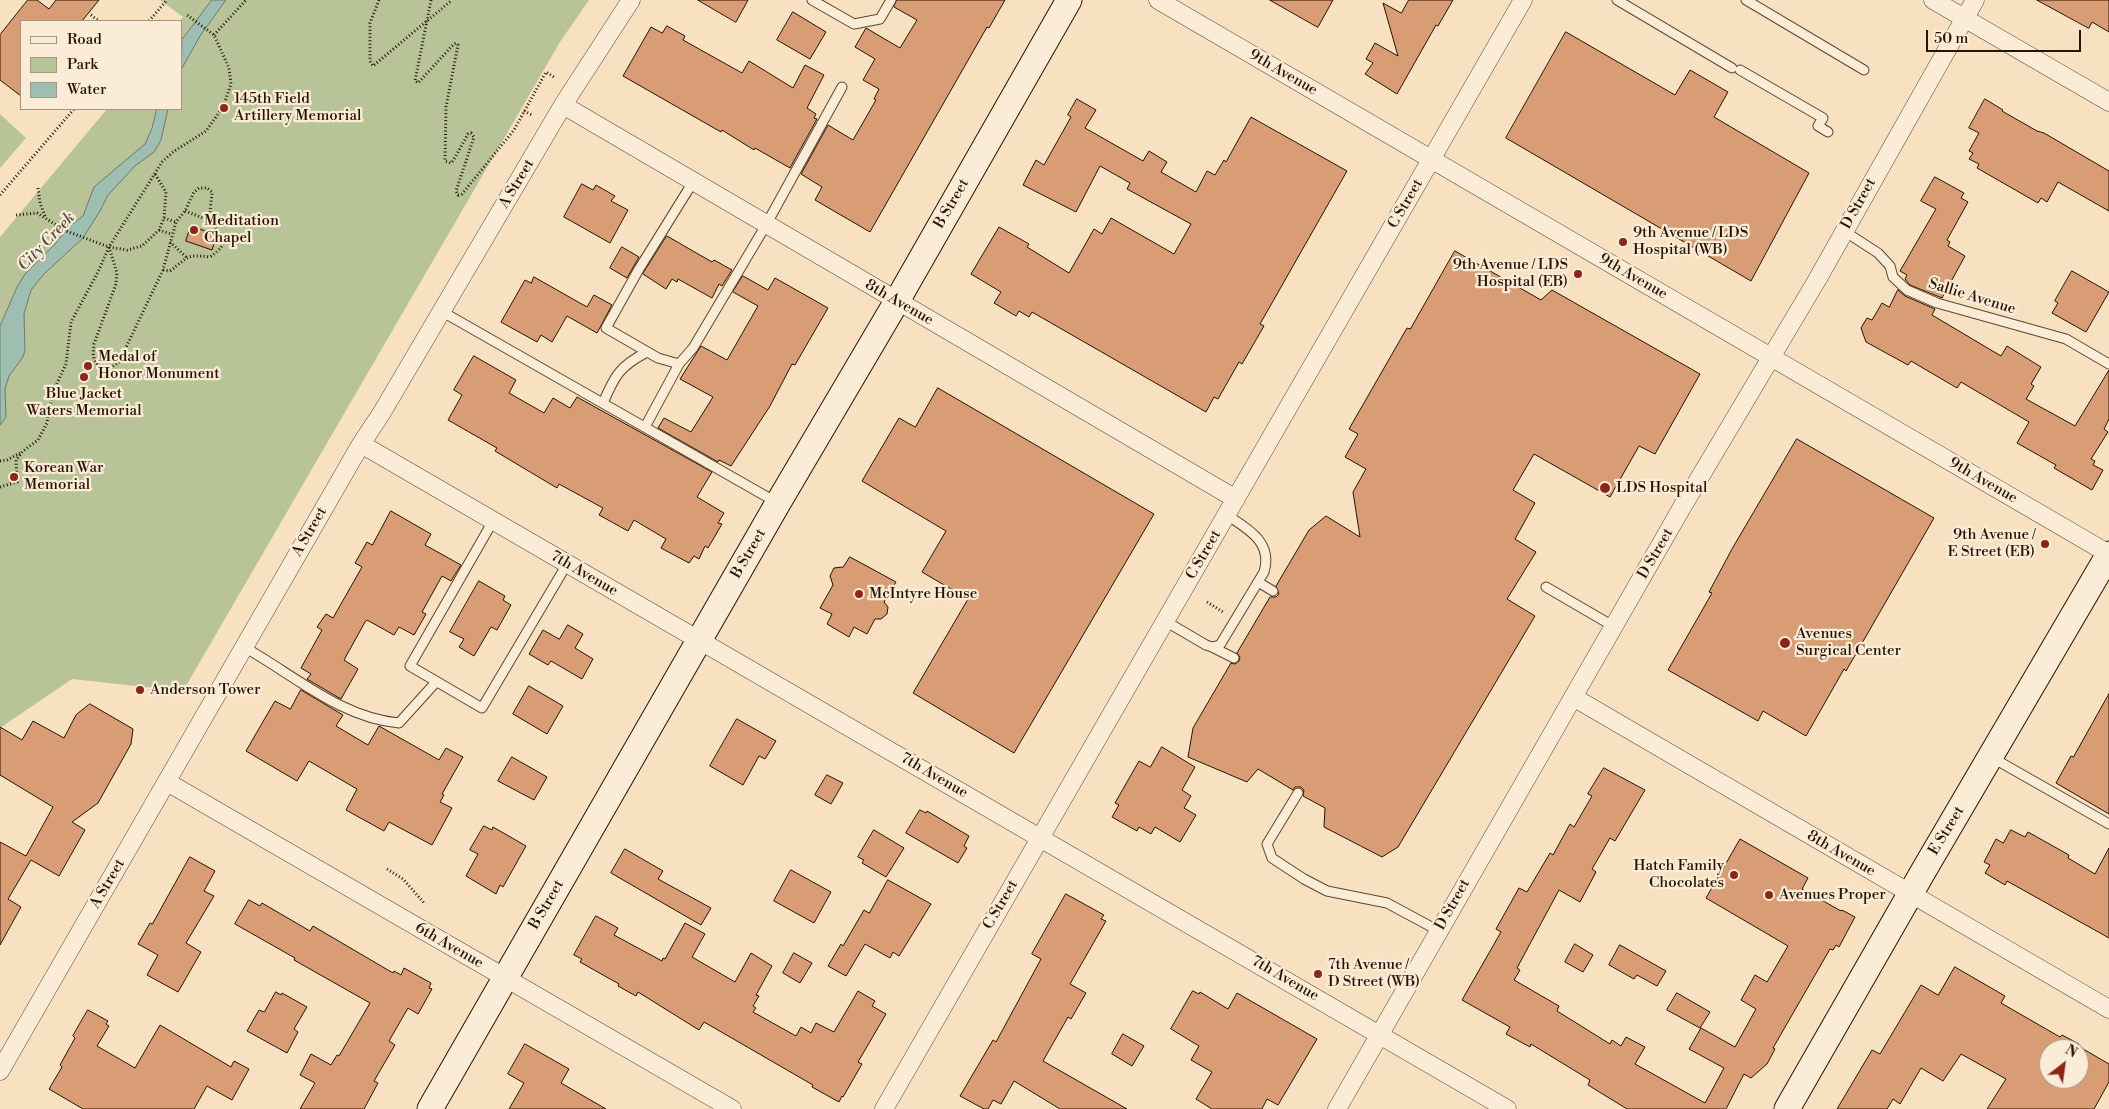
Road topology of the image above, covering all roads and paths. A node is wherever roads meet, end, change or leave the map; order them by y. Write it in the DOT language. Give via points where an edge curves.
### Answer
graph roads {
  1 [pos="167,0"];
  2 [pos="246,0"];
  3 [pos="379,0"];
  4 [pos="431,0"];
  5 [pos="452,0"];
  6 [pos="631,0"];
  7 [pos="812,0"];
  8 [pos="891,0"];
  9 [pos="1068,0"];
  10 [pos="1158,0"];
  11 [pos="1523,0"];
  12 [pos="1617,0"];
  13 [pos="1746,0"];
  14 [pos="1933,0"];
  15 [pos="1975,0"];
  16 [pos="91,15"];
  17 [pos="187,15"];
  18 [pos="1964,18"];
  19 [pos="98,20"];
  20 [pos="150,20"];
  21 [pos="426,21"];
  22 [pos="214,35"];
  23 [pos="1864,70"];
  24 [pos="554,77"];
  25 [pos="842,87"];
  26 [pos="2109,102"];
  27 [pos="563,105"];
  28 [pos="73,110"];
  29 [pos="524,111"];
  30 [pos="532,115"];
  31 [pos="1828,132"];
  32 [pos="1432,159"];
  33 [pos="155,174"];
  34 [pos="692,182"];
  35 [pos="38,188"];
  36 [pos="0,195"];
  37 [pos="185,211"];
  38 [pos="16,215"];
  39 [pos="45,216"];
  40 [pos="164,218"];
  41 [pos="211,221"];
  42 [pos="176,222"];
  43 [pos="766,225"];
  44 [pos="159,230"];
  45 [pos="1844,231"];
  46 [pos="171,234"];
  47 [pos="170,242"];
  48 [pos="109,247"];
  49 [pos="186,257"];
  50 [pos="163,270"];
  51 [pos="897,301"];
  52 [pos="442,311"];
  53 [pos="647,352"];
  54 [pos="1770,357"];
  55 [pos="679,364"];
  56 [pos="2109,364"];
  57 [pos="603,403"];
  58 [pos="645,427"];
  59 [pos="362,444"];
  60 [pos="23,451"];
  61 [pos="0,460"];
  62 [pos="0,487"];
  63 [pos="1236,499"];
  64 [pos="778,503"];
  65 [pos="1227,514"];
  66 [pos="493,521"];
  67 [pos="2109,554"];
  68 [pos="567,564"];
  69 [pos="1258,582"];
  70 [pos="1546,587"];
  71 [pos="1273,591"];
  72 [pos="1207,602"];
  73 [pos="1221,611"];
  74 [pos="1165,621"];
  75 [pos="1614,626"];
  76 [pos="699,641"];
  77 [pos="244,647"];
  78 [pos="1212,647"];
  79 [pos="1234,658"];
  80 [pos="436,682"];
  81 [pos="1574,697"];
  82 [pos="1991,757"];
  83 [pos="167,782"];
  84 [pos="1298,792"];
  85 [pos="2109,824"];
  86 [pos="1040,837"];
  87 [pos="387,868"];
  88 [pos="1911,895"];
  89 [pos="424,904"];
  90 [pos="1439,931"];
  91 [pos="506,979"];
  92 [pos="2109,1009"];
  93 [pos="1380,1034"];
  94 [pos="0,1071"];
  95 [pos="430,1109"];
  96 [pos="732,1109"];
  97 [pos="884,1109"];
  98 [pos="1337,1109"];
  99 [pos="1507,1109"];
  100 [pos="1787,1109"];
  1 -- 20 [label="path"];
  2 -- 22 [label="path"];
  3 -- 21 [label="path" via="370,23 370,61 373,66"];
  4 -- 21 [label="path"];
  5 -- 21 [label="path"];
  6 -- 27 [label="street, A Street"];
  7 -- 8 [label="lane" via="854,24 880,19"];
  9 -- 51 [label="street, B Street"];
  10 -- 32 [label="street, 9th Avenue"];
  11 -- 32 [label="street, C Street"];
  12 -- 31 [label="lane" via="1823,118 1818,126"];
  13 -- 23 [label="lane"];
  14 -- 18 [label="street"];
  15 -- 18 [label="street, D Street"];
  16 -- 19 [label="path"];
  17 -- 22 [label="path"];
  18 -- 26 [label="street"];
  18 -- 45 [label="street, D Street"];
  21 -- 29 [label="path" via="416,83 455,44 459,46 446,107 445,162 453,161 468,134 474,137 456,190 458,195 514,130"];
  22 -- 33 [label="path" via="229,68 231,84 223,107 206,131 173,152"];
  24 -- 29 [label="path" via="546,72"];
  25 -- 43 [label="lane"];
  27 -- 34 [label="street, 8th Avenue"];
  27 -- 52 [label="street, A Street"];
  28 -- 36 [label="path"];
  29 -- 30 [label="path"];
  32 -- 54 [label="street, 9th Avenue"];
  32 -- 63 [label="street, C Street"];
  33 -- 40 [label="path" via="166,192"];
  33 -- 48 [label="path"];
  34 -- 43 [label="street, 8th Avenue"];
  34 -- 53 [label="lane" via="606,328"];
  35 -- 39 [label="path"];
  37 -- 41 [label="path"];
  37 -- 41 [label="path" via="194,192 207,188 212,192"];
  37 -- 42 [label="path"];
  38 -- 39 [label="path" via="37,212"];
  39 -- 48 [label="path" via="66,231"];
  40 -- 42 [label="path"];
  40 -- 44 [label="path"];
  41 -- 49 [label="path" via="223,236 223,244 210,257"];
  42 -- 46 [label="path"];
  43 -- 51 [label="street, 8th Avenue"];
  43 -- 55 [label="lane" via="693,348"];
  44 -- 46 [label="path"];
  44 -- 48 [label="path" via="142,246 127,250"];
  45 -- 54 [label="street, D Street"];
  45 -- 56 [label="lane, Sallie Avenue" via="1878,253 1890,266 1893,277 1907,290 1937,303 2066,340"];
  46 -- 47 [label="path"];
  47 -- 49 [label="path"];
  47 -- 50 [label="path"];
  48 -- 50 [label="path" via="117,273 94,344 93,354 99,366 112,367 118,362"];
  48 -- 60 [label="path" via="71,322 66,364 52,394 47,423 38,440"];
  49 -- 50 [label="path" via="170,271"];
  51 -- 63 [label="street, 8th Avenue"];
  51 -- 64 [label="street, B Street"];
  52 -- 57 [label="lane"];
  52 -- 59 [label="street, A Street"];
  53 -- 55 [label="lane"];
  53 -- 57 [label="lane" via="626,363 611,384"];
  54 -- 67 [label="street, 9th Avenue"];
  54 -- 75 [label="street, D Street"];
  55 -- 58 [label="lane"];
  57 -- 58 [label="lane"];
  58 -- 64 [label="lane"];
  59 -- 66 [label="street, 7th Avenue"];
  59 -- 77 [label="street, A Street"];
  60 -- 61 [label="path" via="7,460"];
  60 -- 62 [label="path" via="16,460 17,482"];
  63 -- 65 [label="street, C Street"];
  64 -- 76 [label="street, B Street"];
  65 -- 69 [label="lane" via="1259,538 1265,550 1267,562"];
  65 -- 74 [label="street, C Street"];
  66 -- 68 [label="street, 7th Avenue"];
  66 -- 80 [label="lane" via="410,666"];
  67 -- 82 [label="street, E Street"];
  68 -- 76 [label="street, 7th Avenue"];
  68 -- 80 [label="lane" via="482,708"];
  69 -- 71 [label="lane"];
  69 -- 78 [label="lane" via="1224,640"];
  70 -- 75 [label="lane"];
  72 -- 73 [label="path"];
  74 -- 78 [label="lane"];
  74 -- 86 [label="street, C Street"];
  75 -- 81 [label="street, D Street"];
  76 -- 86 [label="street, 7th Avenue"];
  76 -- 91 [label="street, B Street"];
  77 -- 80 [label="lane" via="353,712 382,721 399,723"];
  77 -- 83 [label="street, A Street"];
  78 -- 79 [label="lane"];
  81 -- 88 [label="street, 8th Avenue"];
  81 -- 90 [label="street, D Street"];
  82 -- 85 [label="lane"];
  82 -- 88 [label="street, E Street"];
  83 -- 91 [label="street, 6th Avenue"];
  83 -- 94 [label="street, A Street"];
  84 -- 90 [label="lane" via="1267,844 1272,858 1327,891 1387,903"];
  86 -- 93 [label="street, 7th Avenue"];
  86 -- 97 [label="street, C Street"];
  87 -- 89 [label="path" via="403,880"];
  88 -- 92 [label="street, 8th Avenue"];
  88 -- 100 [label="street, E Street"];
  90 -- 93 [label="street, D Street"];
  91 -- 95 [label="street, B Street"];
  91 -- 96 [label="street, 6th Avenue"];
  93 -- 98 [label="street, D Street"];
  93 -- 99 [label="street, 7th Avenue"];
}
